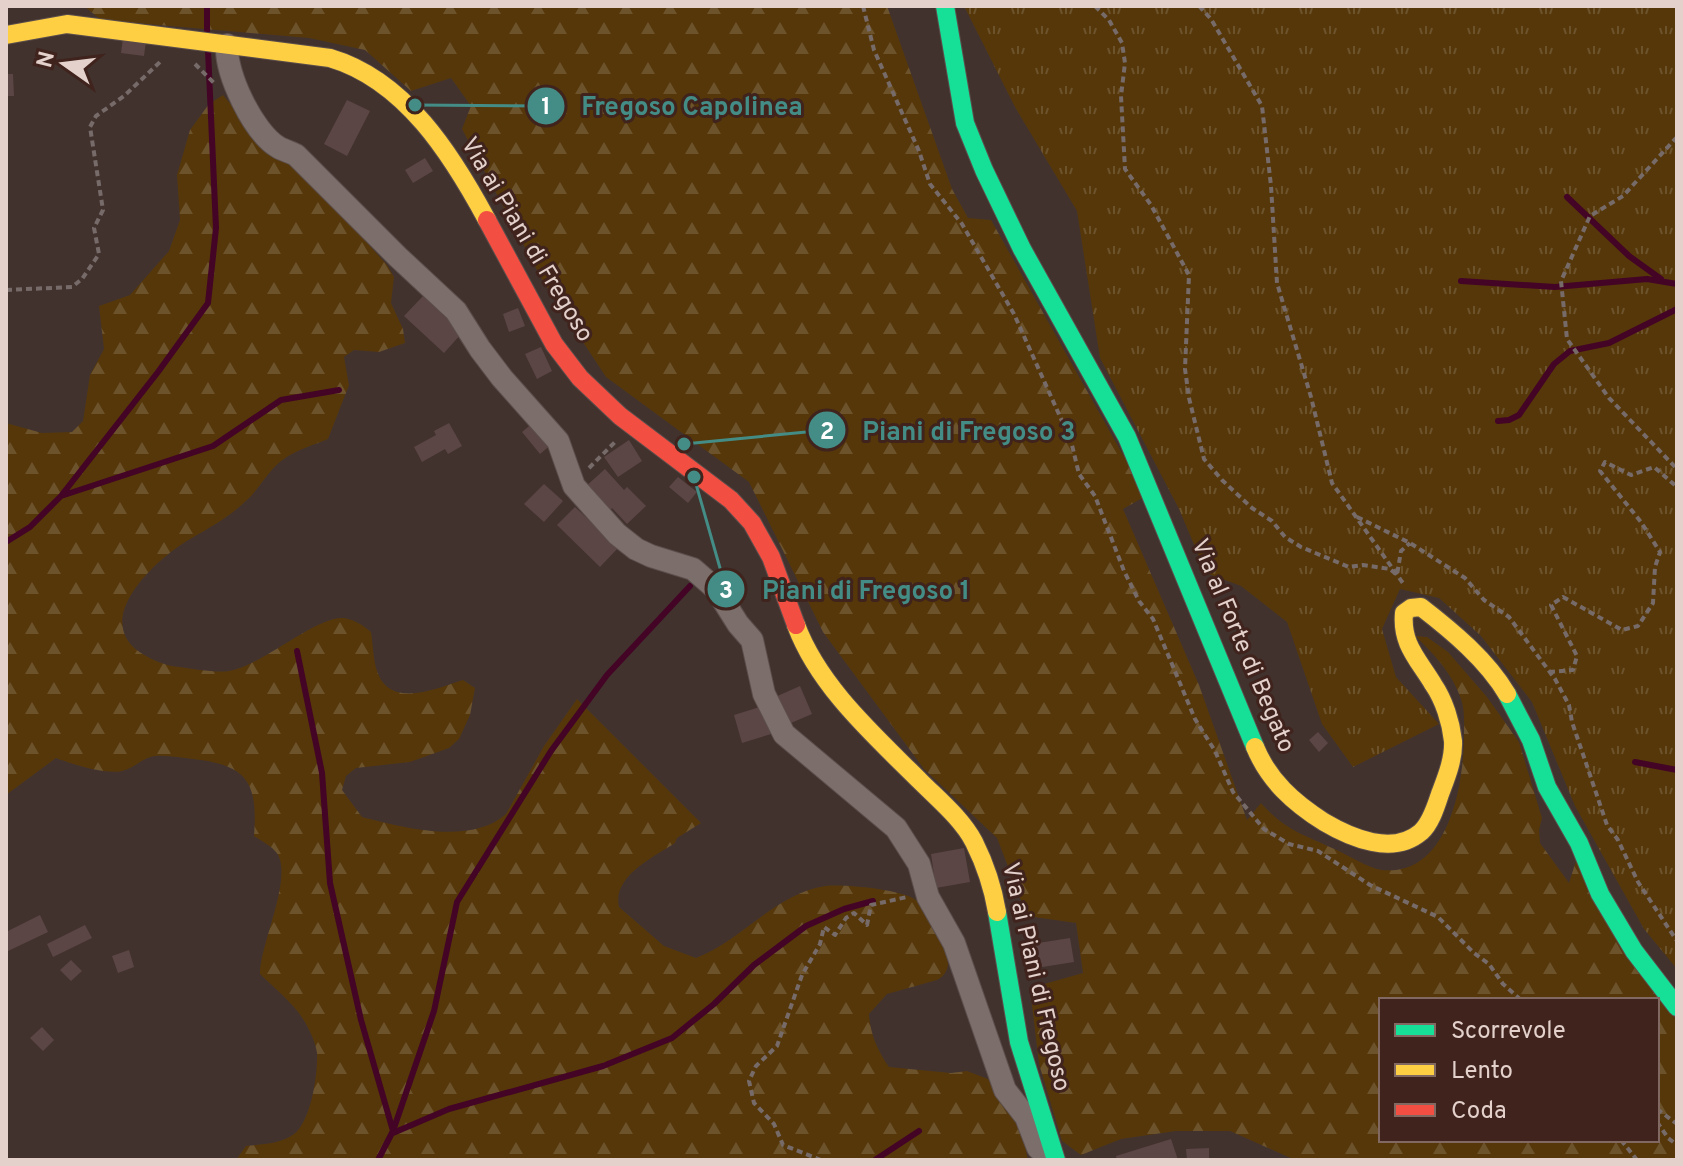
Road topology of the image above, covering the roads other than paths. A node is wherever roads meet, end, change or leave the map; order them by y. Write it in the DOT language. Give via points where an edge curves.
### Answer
graph roads {
  1 [pos="945,6"];
  2 [pos="6,35"];
  3 [pos="227,45"];
  4 [pos="1677,1007"];
  5 [pos="1056,1159"];
  1 -- 4 [label="street, Via al Forte di Begato" via="965,123 984,170 1127,437 1262,764 1285,793 1320,820 1362,839 1393,845 1420,834 1448,771 1453,746 1438,692 1403,637 1404,613 1421,607 1497,677 1520,715 1547,787 1600,894 1634,951"];
  2 -- 3 [label="street, Via ai Piani di Fregoso" via="67,24"];
  3 -- 5 [label="street, Via ai Piani di Fregoso" via="226,62 260,128 276,146 296,155 456,311 480,349 558,441 573,485 617,534 636,549 693,569 716,589 752,640 764,694 784,734 896,828 919,864 928,897 954,943 1005,1090 1026,1117 1038,1148"];
  3 -- 5 [label="street, Via ai Piani di Fregoso" via="330,58 357,66 389,89 461,171 554,344 580,378 620,416 731,500 752,523 771,557 802,642 826,678 973,840 993,888 1019,1042"];
}
